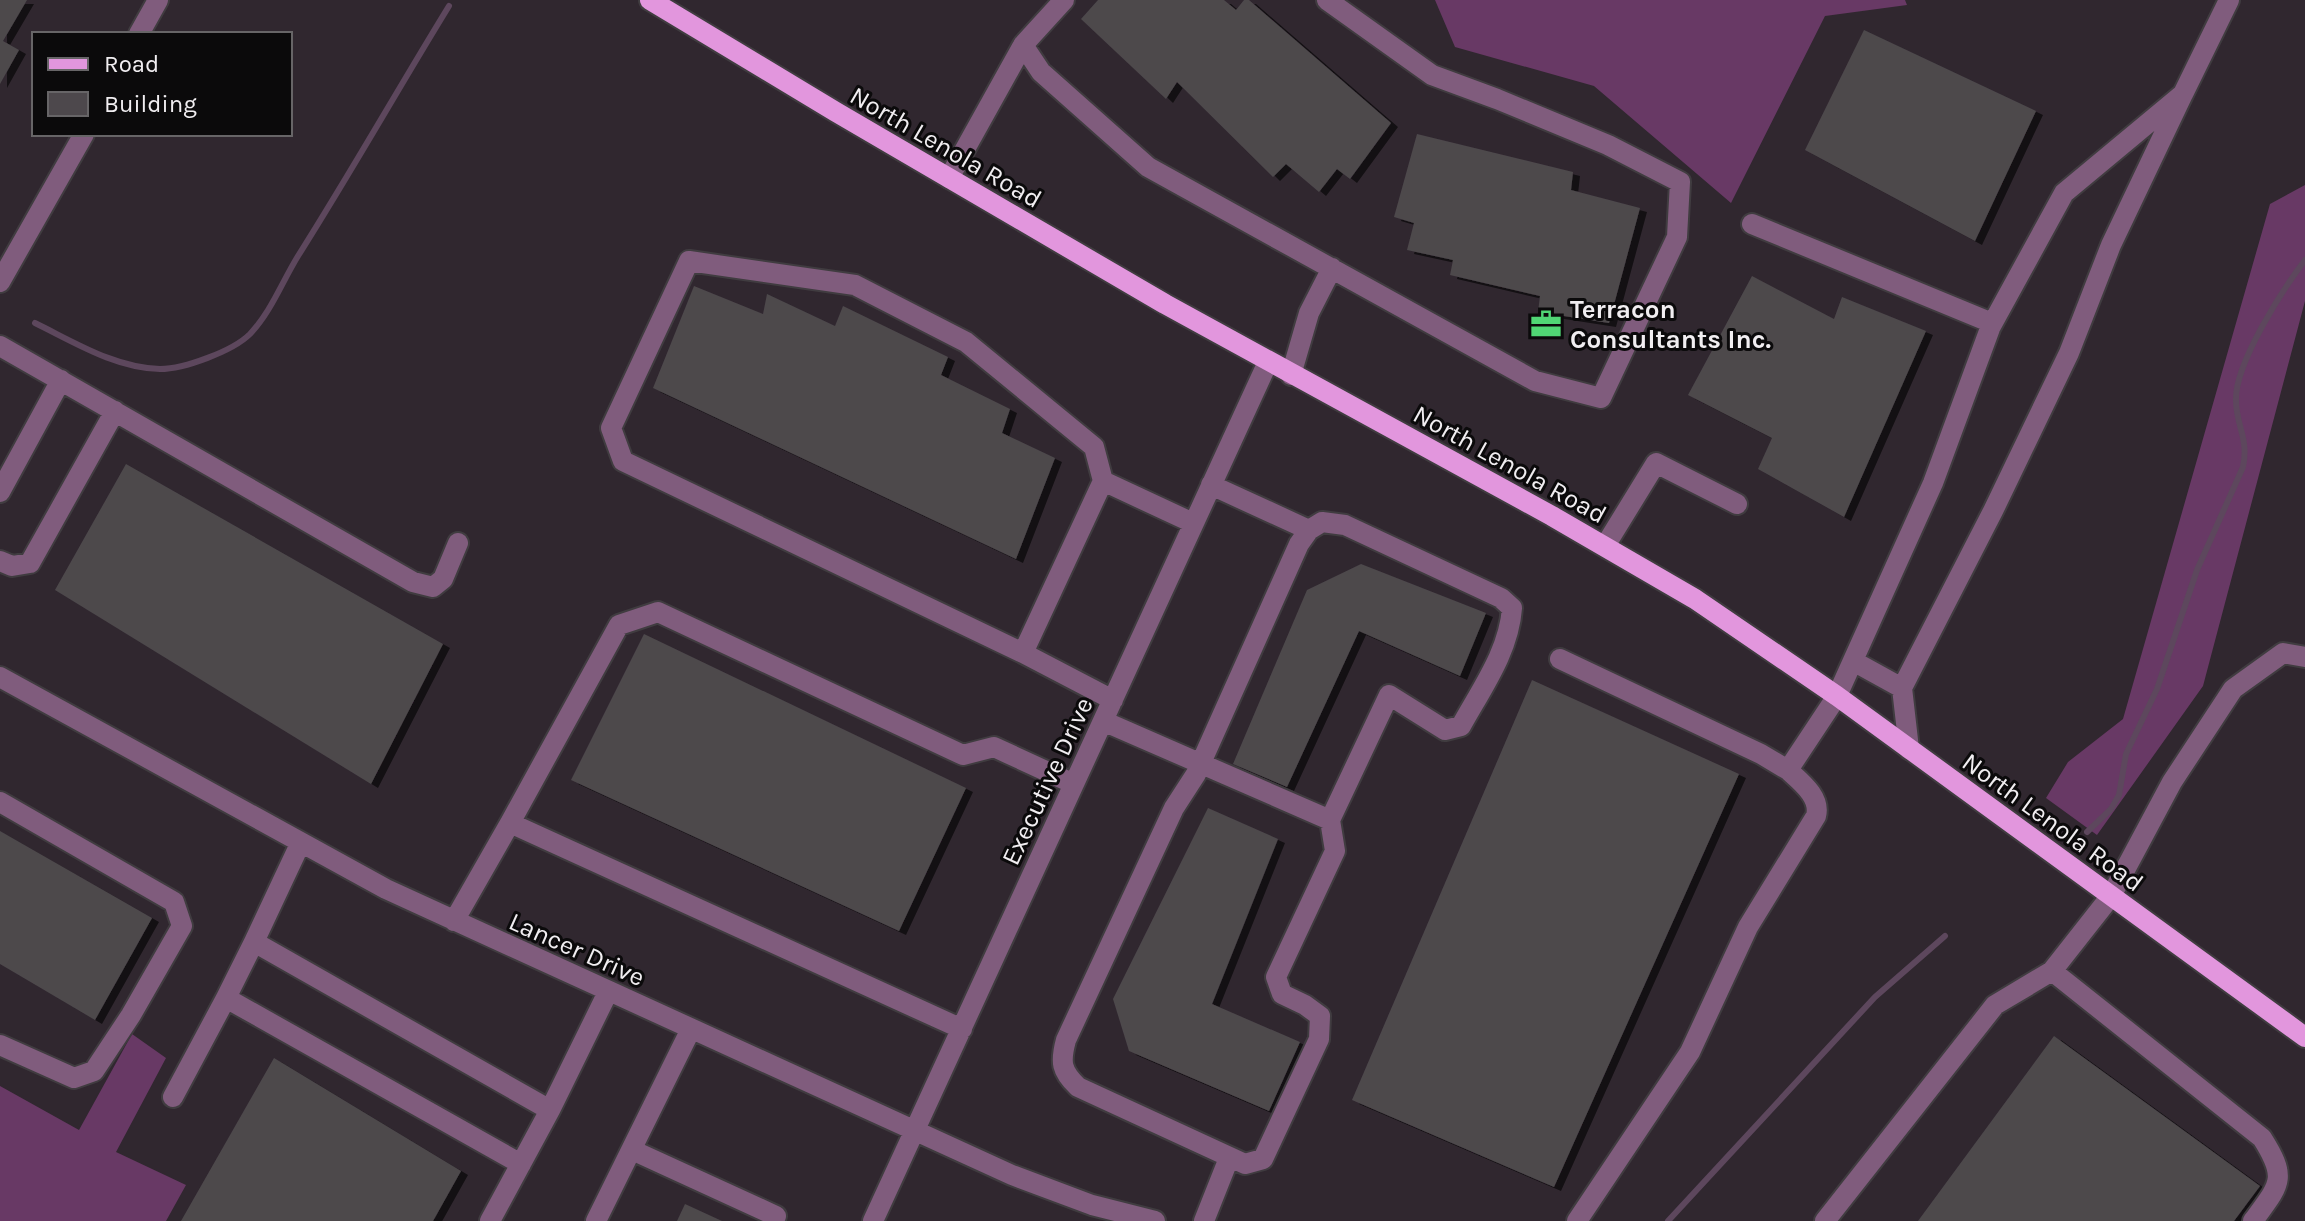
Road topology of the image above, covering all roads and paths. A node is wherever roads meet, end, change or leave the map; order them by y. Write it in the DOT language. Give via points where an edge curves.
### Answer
graph roads {
  1 [pos="158,0"];
  2 [pos="650,0"];
  3 [pos="1064,0"];
  4 [pos="1327,0"];
  5 [pos="2229,0"];
  6 [pos="140,32"];
  7 [pos="1023,45"];
  8 [pos="2183,94"];
  9 [pos="83,136"];
  10 [pos="949,178"];
  11 [pos="1752,224"];
  12 [pos="8,250"];
  13 [pos="1332,268"];
  14 [pos="0,282"];
  15 [pos="1990,328"];
  16 [pos="0,346"];
  17 [pos="1268,362"];
  18 [pos="1291,375"];
  19 [pos="61,380"];
  20 [pos="115,411"];
  21 [pos="1103,481"];
  22 [pos="1211,485"];
  23 [pos="0,492"];
  24 [pos="1737,504"];
  25 [pos="1193,523"];
  26 [pos="1309,530"];
  27 [pos="458,543"];
  28 [pos="1605,546"];
  29 [pos="0,561"];
  30 [pos="1023,653"];
  31 [pos="2305,657"];
  32 [pos="1560,659"];
  33 [pos="1853,661"];
  34 [pos="0,677"];
  35 [pos="1902,688"];
  36 [pos="1837,696"];
  37 [pos="1113,700"];
  38 [pos="1103,721"];
  39 [pos="1909,749"];
  40 [pos="1200,765"];
  41 [pos="1788,770"];
  42 [pos="1074,784"];
  43 [pos="0,802"];
  44 [pos="1330,820"];
  45 [pos="510,823"];
  46 [pos="300,844"];
  47 [pos="2111,896"];
  48 [pos="454,921"];
  49 [pos="254,942"];
  50 [pos="2052,971"];
  51 [pos="608,992"];
  52 [pos="226,998"];
  53 [pos="691,1029"];
  54 [pos="962,1029"];
  55 [pos="2305,1037"];
  56 [pos="0,1045"];
  57 [pos="173,1097"];
  58 [pos="550,1110"];
  59 [pos="915,1131"];
  60 [pos="632,1150"];
  61 [pos="1229,1158"];
  62 [pos="521,1164"];
  63 [pos="776,1216"];
  64 [pos="490,1221"];
  65 [pos="596,1221"];
  66 [pos="873,1221"];
  67 [pos="1155,1221"];
  68 [pos="1204,1221"];
  69 [pos="1577,1221"];
  70 [pos="1825,1221"];
  71 [pos="2253,1221"];
  1 -- 6 [label="street"];
  2 -- 10 [label="main road, North Lenola Road"];
  3 -- 7 [label="street"];
  4 -- 13 [label="street" via="1432,75 1608,145 1680,182 1677,237 1601,398 1535,381"];
  5 -- 8 [label="street"];
  7 -- 10 [label="street"];
  7 -- 13 [label="street" via="1041,72 1148,167"];
  8 -- 15 [label="street" via="2064,193"];
  8 -- 35 [label="street" via="2111,245 2069,353"];
  9 -- 12 [label="street"];
  10 -- 17 [label="main road, North Lenola Road"];
  11 -- 15 [label="street" via="1992,323"];
  12 -- 14 [label="street"];
  13 -- 18 [label="street" via="1309,313"];
  15 -- 33 [label="street" via="1933,483"];
  16 -- 19 [label="street"];
  17 -- 18 [label="main road, North Lenola Road"];
  17 -- 22 [label="street, Executive Drive"];
  18 -- 28 [label="main road, North Lenola Road"];
  19 -- 20 [label="street"];
  19 -- 23 [label="street"];
  20 -- 27 [label="street" via="413,582 433,587 443,579"];
  20 -- 29 [label="street" via="30,563 12,566"];
  21 -- 25 [label="street"];
  21 -- 30 [label="street"];
  21 -- 30 [label="street" via="1094,447 966,342 855,285 689,261 611,428 623,461"];
  22 -- 25 [label="street, Executive Drive"];
  22 -- 26 [label="street"];
  24 -- 28 [label="street" via="1656,463"];
  25 -- 37 [label="street, Executive Drive"];
  26 -- 40 [label="street"];
  26 -- 44 [label="street" via="1322,522 1345,525 1501,598 1512,608 1498,661 1461,726 1445,730 1389,695"];
  28 -- 36 [label="main road, North Lenola Road" via="1695,599"];
  30 -- 37 [label="street"];
  31 -- 47 [label="street" via="2283,653 2233,689 2172,782"];
  32 -- 41 [label="street"];
  33 -- 35 [label="street"];
  33 -- 36 [label="street"];
  34 -- 46 [label="street, Lancer Drive"];
  35 -- 39 [label="street"];
  36 -- 39 [label="main road, North Lenola Road"];
  36 -- 41 [label="street"];
  37 -- 38 [label="street, Executive Drive"];
  38 -- 40 [label="street"];
  38 -- 42 [label="street, Executive Drive"];
  39 -- 47 [label="main road, North Lenola Road"];
  40 -- 44 [label="street"];
  40 -- 61 [label="street" via="1174,808 1061,1059 1064,1073 1078,1087"];
  41 -- 69 [label="street" via="1815,799 1816,816 1748,927 1690,1052"];
  42 -- 45 [label="street" via="994,747 963,755 658,612 619,625"];
  42 -- 54 [label="street, Executive Drive"];
  43 -- 56 [label="street" via="174,902 182,926 94,1071 74,1078"];
  44 -- 61 [label="street" via="1335,851 1276,977 1282,994 1320,1016 1319,1039 1263,1159 1245,1164"];
  45 -- 48 [label="street"];
  45 -- 54 [label="street"];
  46 -- 48 [label="street, Lancer Drive"];
  46 -- 49 [label="street"];
  47 -- 50 [label="street"];
  47 -- 55 [label="main road, North Lenola Road"];
  48 -- 51 [label="street, Lancer Drive"];
  49 -- 52 [label="street"];
  49 -- 58 [label="street"];
  50 -- 70 [label="street" via="1995,1005"];
  50 -- 71 [label="street" via="2262,1138 2278,1174 2274,1193"];
  51 -- 53 [label="street, Lancer Drive"];
  51 -- 58 [label="street"];
  52 -- 57 [label="street"];
  52 -- 62 [label="street"];
  53 -- 59 [label="street, Lancer Drive"];
  53 -- 60 [label="street"];
  54 -- 59 [label="street, Executive Drive"];
  58 -- 62 [label="street"];
  59 -- 66 [label="street, Executive Drive"];
  59 -- 67 [label="street, Lancer Drive" via="1064,1196"];
  60 -- 63 [label="street"];
  60 -- 65 [label="street"];
  61 -- 68 [label="street"];
  62 -- 64 [label="street"];
}
